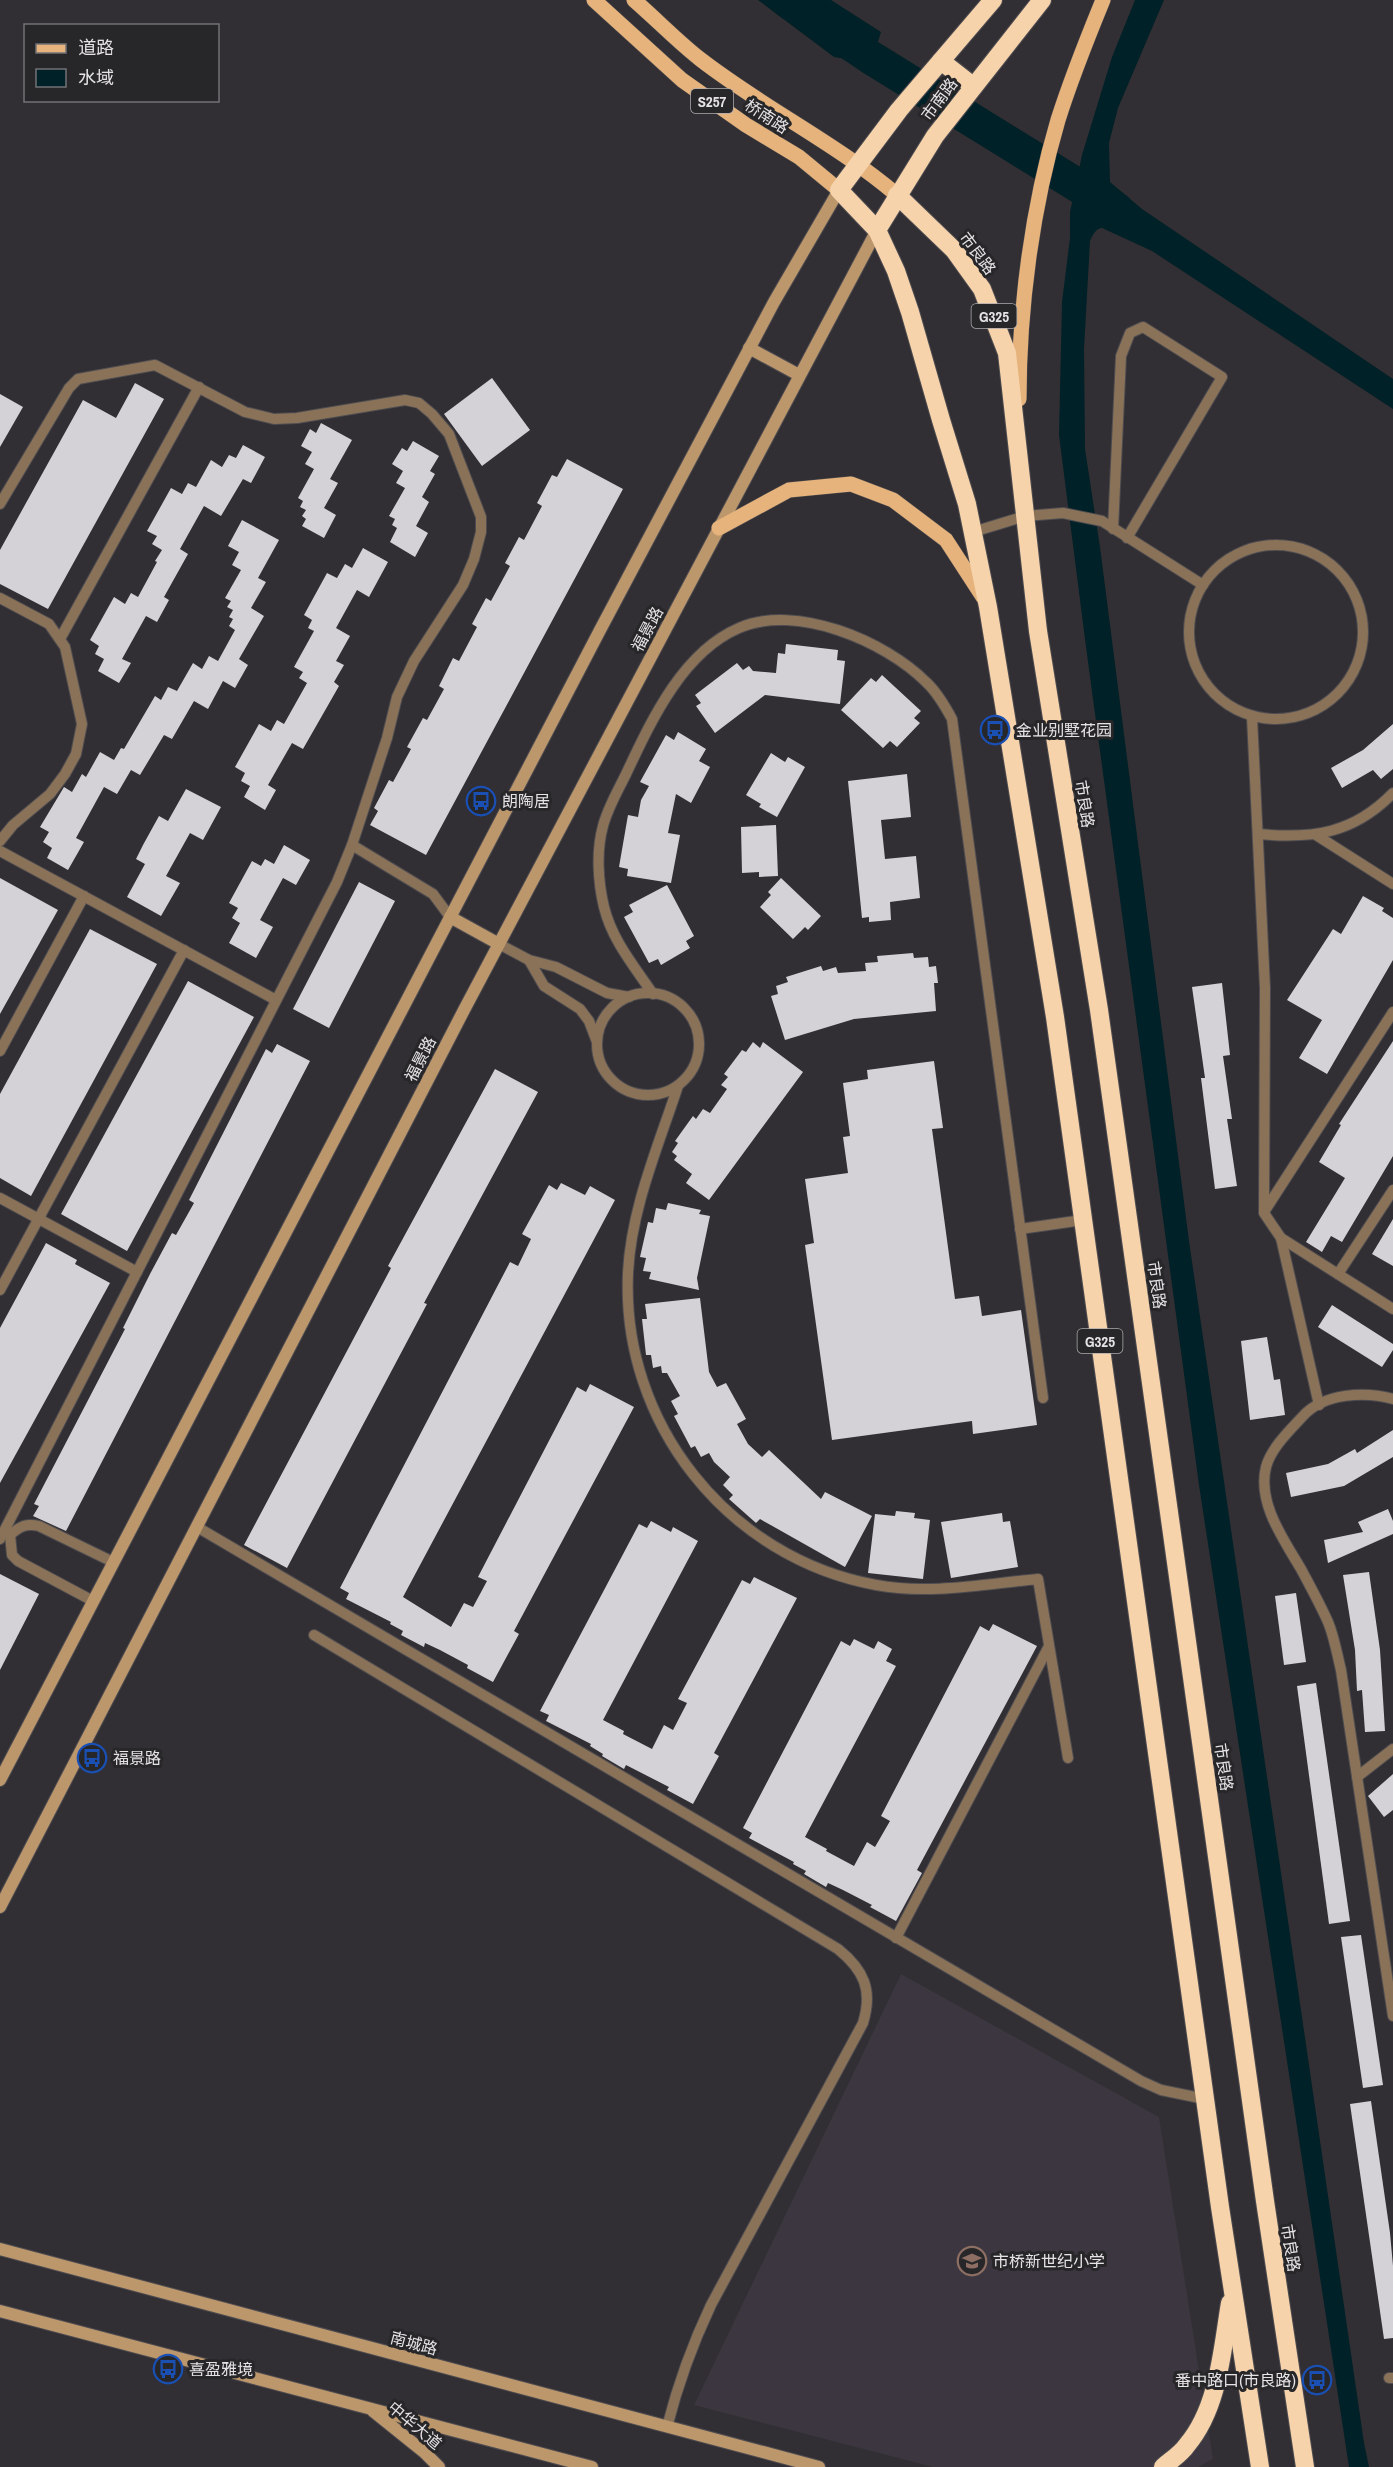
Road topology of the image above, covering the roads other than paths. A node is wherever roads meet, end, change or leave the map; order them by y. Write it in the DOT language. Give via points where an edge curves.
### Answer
graph roads {
  1 [pos="594,0"];
  2 [pos="634,0"];
  3 [pos="993,0"];
  4 [pos="1042,0"];
  5 [pos="1103,0"];
  6 [pos="945,56"];
  7 [pos="976,82"];
  8 [pos="857,164"];
  9 [pos="839,190"];
  10 [pos="897,195"];
  11 [pos="877,230"];
  12 [pos="749,348"];
  13 [pos="799,375"];
  14 [pos="199,387"];
  15 [pos="1019,470"];
  16 [pos="0,504"];
  17 [pos="1025,516"];
  18 [pos="719,528"];
  19 [pos="1113,529"];
  20 [pos="973,532"];
  21 [pos="1127,538"];
  22 [pos="1203,585"];
  23 [pos="0,598"];
  24 [pos="988,607"];
  25 [pos="60,639"];
  26 [pos="1252,717"];
  27 [pos="1393,793"];
  28 [pos="1258,834"];
  29 [pos="1316,835"];
  30 [pos="0,841"];
  31 [pos="352,844"];
  32 [pos="0,851"];
  33 [pos="1393,884"];
  34 [pos="84,896"];
  35 [pos="450,917"];
  36 [pos="499,944"];
  37 [pos="184,950"];
  38 [pos="529,960"];
  39 [pos="653,994"];
  40 [pos="629,997"];
  41 [pos="276,1000"];
  42 [pos="1393,1012"];
  43 [pos="597,1042"];
  44 [pos="0,1051"];
  45 [pos="678,1086"];
  46 [pos="1393,1190"];
  47 [pos="0,1198"];
  48 [pos="1264,1213"];
  49 [pos="38,1219"];
  50 [pos="1083,1221"];
  51 [pos="1020,1229"];
  52 [pos="1281,1238"];
  53 [pos="137,1272"];
  54 [pos="1338,1274"];
  55 [pos="0,1290"];
  56 [pos="1393,1309"];
  57 [pos="1043,1398"];
  58 [pos="1393,1399"];
  59 [pos="1318,1405"];
  60 [pos="197,1527"];
  61 [pos="4,1534"];
  62 [pos="113,1562"];
  63 [pos="93,1601"];
  64 [pos="314,1635"];
  65 [pos="1049,1646"];
  66 [pos="1393,1749"];
  67 [pos="1068,1758"];
  68 [pos="1357,1777"];
  69 [pos="0,1780"];
  70 [pos="0,1907"];
  71 [pos="896,1938"];
  72 [pos="1389,1956"];
  73 [pos="1393,2016"];
  74 [pos="1205,2100"];
  75 [pos="0,2249"];
  76 [pos="1233,2290"];
  77 [pos="0,2311"];
  78 [pos="370,2408"];
  79 [pos="667,2427"];
  80 [pos="439,2467"];
  81 [pos="592,2467"];
  82 [pos="819,2467"];
  83 [pos="1163,2467"];
  84 [pos="1260,2467"];
  85 [pos="1305,2467"];
  1 -- 9 [label="main road, 桥南路 / S257" via="682,80 799,157"];
  2 -- 8 [label="main road, 桥南路 / S257" via="699,58"];
  3 -- 6 [label="highway, 市南路"];
  4 -- 7 [label="highway, 市南路"];
  5 -- 15 [label="main road, G325" via="1058,121 1037,211 1019,369"];
  6 -- 7 [label="highway"];
  6 -- 8 [label="highway, 市南路"];
  7 -- 10 [label="highway, 市南路"];
  8 -- 9 [label="highway, 市南路"];
  8 -- 10 [label="main road, 市良路 / S257"];
  9 -- 11 [label="highway, G325"];
  9 -- 12 [label="main road"];
  10 -- 11 [label="highway, 市南路"];
  10 -- 15 [label="highway, 市良路 / G325" via="954,250 982,289 993,313 1007,353"];
  11 -- 13 [label="main road, 福景路"];
  11 -- 20 [label="highway, G325" via="910,312"];
  12 -- 13 [label="main road"];
  12 -- 35 [label="main road"];
  13 -- 18 [label="main road, 福景路"];
  14 -- 16 [label="lane" via="155,365 78,380 60,400"];
  14 -- 25 [label="lane"];
  14 -- 31 [label="lane" via="245,412 274,419 405,400 419,403 449,434 481,516 481,532 464,585 414,661 397,697"];
  15 -- 17 [label="highway, 市良路 / G325"];
  17 -- 19 [label="lane" via="1063,513 1102,521"];
  17 -- 20 [label="lane"];
  17 -- 85 [label="highway, 市良路 / G325" via="1038,631 1099,1011 1264,2201"];
  18 -- 24 [label="main road" via="789,490 851,484 893,500 946,540"];
  18 -- 36 [label="main road, 福景路"];
  19 -- 21 [label="lane"];
  19 -- 21 [label="lane" via="1121,356 1130,333 1143,327 1222,377"];
  20 -- 24 [label="highway, G325"];
  21 -- 22 [label="lane"];
  22 -- 26 [label="lane" via="1189,625 1192,657 1202,679 1218,698"];
  22 -- 26 [label="lane" via="1217,567 1231,558 1261,546 1277,545 1324,559 1355,596 1362,645 1341,689 1323,705 1301,716"];
  23 -- 25 [label="lane" via="49,624"];
  24 -- 50 [label="highway, G325"];
  25 -- 30 [label="lane" via="82,724 76,754 50,794"];
  26 -- 28 [label="lane"];
  27 -- 29 [label="lane" via="1376,810 1347,826"];
  28 -- 29 [label="lane"];
  28 -- 48 [label="lane" via="1265,988"];
  29 -- 33 [label="lane"];
  31 -- 35 [label="lane" via="433,894"];
  31 -- 41 [label="lane" via="337,882"];
  32 -- 34 [label="lane"];
  34 -- 37 [label="lane"];
  34 -- 44 [label="lane"];
  35 -- 36 [label="main road"];
  35 -- 62 [label="main road"];
  36 -- 38 [label="lane"];
  36 -- 60 [label="main road, 福景路"];
  37 -- 41 [label="lane"];
  37 -- 49 [label="lane"];
  38 -- 40 [label="lane" via="556,967 607,993"];
  38 -- 43 [label="lane" via="544,986 580,1009"];
  39 -- 40 [label="lane"];
  39 -- 45 [label="lane" via="674,1000 696,1027 698,1053 687,1077"];
  39 -- 51 [label="lane" via="614,936 604,907 600,848 603,826 643,739 689,666 709,645 739,628 764,620 844,631 908,665 927,682 952,719"];
  40 -- 43 [label="lane" via="610,1010"];
  41 -- 53 [label="lane"];
  42 -- 48 [label="lane"];
  43 -- 45 [label="lane" via="608,1075 628,1091 654,1095"];
  45 -- 65 [label="lane" via="637,1213 628,1273 637,1365 646,1394 673,1449 733,1518 777,1549 825,1571 876,1585 929,1589 1038,1580"];
  46 -- 54 [label="lane"];
  47 -- 49 [label="lane"];
  48 -- 52 [label="lane"];
  49 -- 53 [label="lane"];
  49 -- 55 [label="lane"];
  50 -- 51 [label="lane"];
  50 -- 74 [label="highway, G325"];
  51 -- 57 [label="lane"];
  52 -- 54 [label="lane"];
  52 -- 59 [label="lane"];
  53 -- 61 [label="lane"];
  54 -- 56 [label="lane"];
  58 -- 59 [label="lane" via="1357,1394"];
  59 -- 68 [label="lane" via="1310,1408 1288,1432 1266,1466 1264,1481 1279,1533 1329,1624 1341,1670"];
  60 -- 70 [label="main road, 福景路"];
  60 -- 71 [label="lane"];
  61 -- 62 [label="lane" via="31,1524 39,1526"];
  61 -- 63 [label="lane" via="18,1561"];
  62 -- 63 [label="main road"];
  63 -- 69 [label="main road"];
  64 -- 79 [label="lane" via="838,1948 862,1976 868,1996 862,2023 701,2326 679,2379"];
  65 -- 67 [label="lane"];
  65 -- 71 [label="lane"];
  66 -- 68 [label="lane"];
  68 -- 72 [label="lane"];
  71 -- 74 [label="lane" via="1141,2081"];
  72 -- 73 [label="lane"];
  74 -- 76 [label="highway, G325"];
  75 -- 79 [label="main road, 南城路"];
  76 -- 83 [label="highway" via="1215,2386 1202,2422 1188,2445"];
  76 -- 84 [label="highway, G325"];
  77 -- 78 [label="main road"];
  78 -- 80 [label="main road, 中华大道"];
  78 -- 81 [label="main road"];
  79 -- 82 [label="main road, 南城路"];
}
